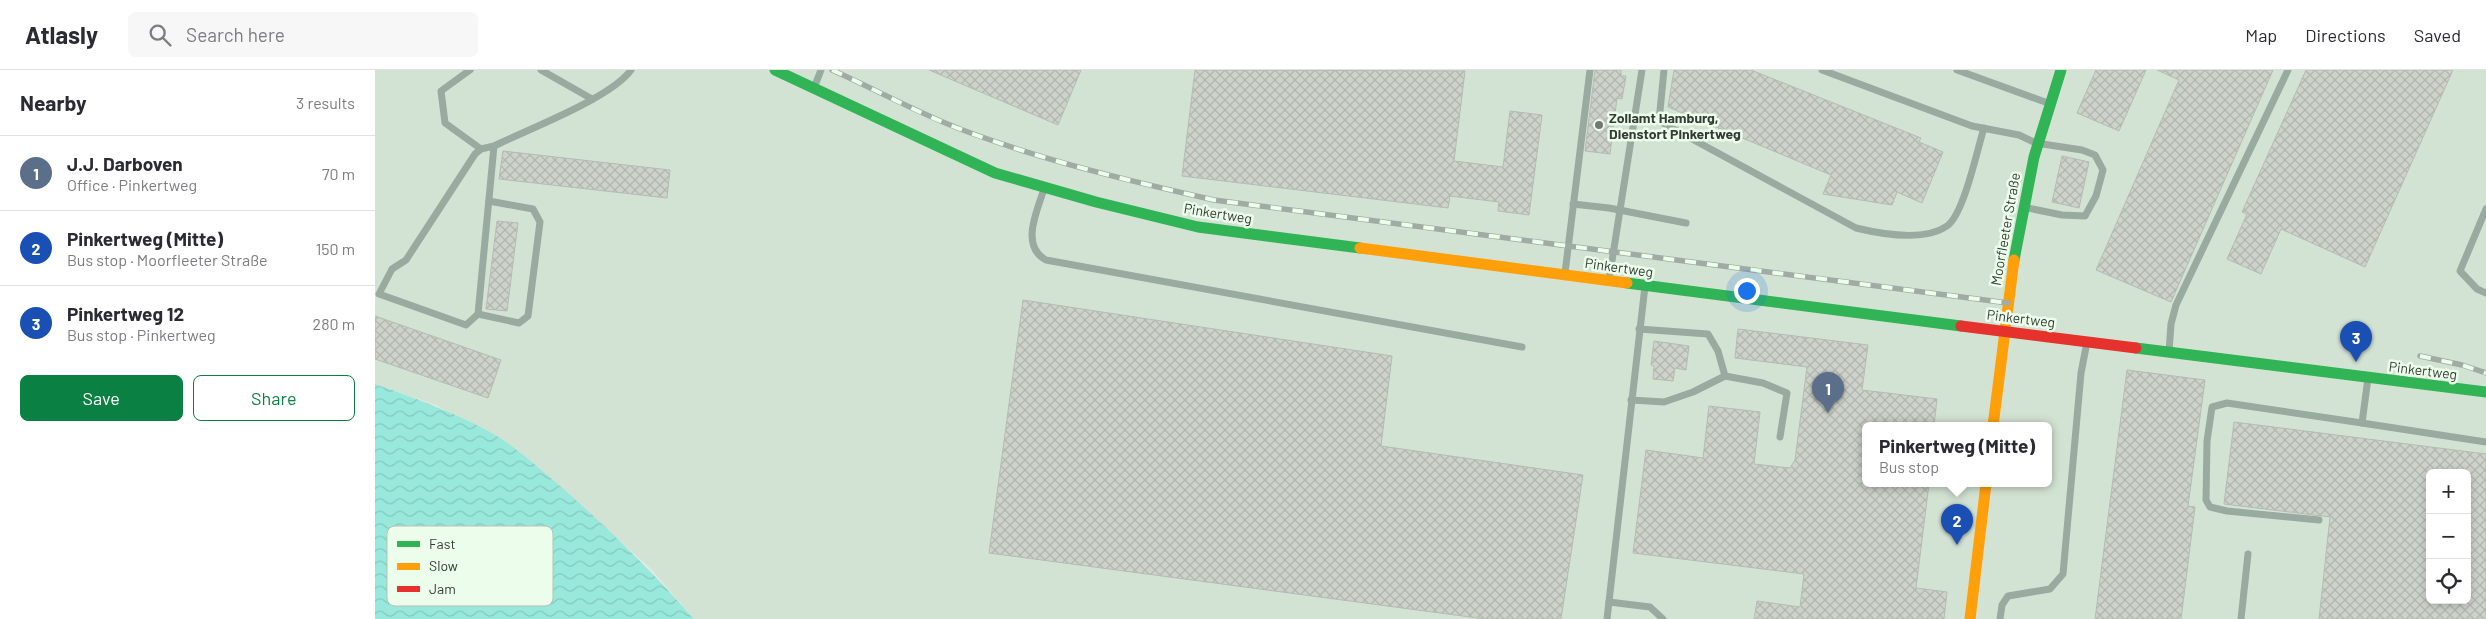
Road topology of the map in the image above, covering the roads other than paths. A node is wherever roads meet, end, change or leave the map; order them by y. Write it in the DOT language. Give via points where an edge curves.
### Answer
graph roads {
  1 [pos="471,70"];
  2 [pos="541,70"];
  3 [pos="631,70"];
  4 [pos="775,70"];
  5 [pos="821,70"];
  6 [pos="1589,70"];
  7 [pos="1642,70"];
  8 [pos="1664,70"];
  9 [pos="1822,70"];
  10 [pos="1957,70"];
  11 [pos="2061,70"];
  12 [pos="2289,70"];
  13 [pos="814,88"];
  14 [pos="592,99"];
  15 [pos="2048,104"];
  16 [pos="1983,128"];
  17 [pos="2036,143"];
  18 [pos="494,146"];
  19 [pos="481,149"];
  20 [pos="1045,187"];
  21 [pos="489,201"];
  22 [pos="1573,204"];
  23 [pos="2023,208"];
  24 [pos="2486,209"];
  25 [pos="1621,210"];
  26 [pos="1686,223"];
  27 [pos="1565,275"];
  28 [pos="1609,281"];
  29 [pos="1645,286"];
  30 [pos="2486,293"];
  31 [pos="478,314"];
  32 [pos="1639,328"];
  33 [pos="2003,331"];
  34 [pos="2087,342"];
  35 [pos="1522,347"];
  36 [pos="2169,352"];
  37 [pos="1725,376"];
  38 [pos="2368,378"];
  39 [pos="2486,392"];
  40 [pos="1631,400"];
  41 [pos="1993,422"];
  42 [pos="2362,423"];
  43 [pos="1780,437"];
  44 [pos="2486,442"];
  45 [pos="1986,487"];
  46 [pos="2319,520"];
  47 [pos="2248,554"];
  48 [pos="1609,602"];
  49 [pos="1607,619"];
  50 [pos="1663,619"];
  51 [pos="1970,619"];
  52 [pos="2000,619"];
  53 [pos="2241,619"];
  1 -- 19 [label="lane" via="441,91 445,123"];
  2 -- 14 [label="lane"];
  3 -- 14 [label="lane" via="615,86"];
  4 -- 13 [label="street, Pinkertweg"];
  5 -- 13 [label="lane"];
  6 -- 22 [label="lane"];
  7 -- 25 [label="lane"];
  8 -- 16 [label="lane" via="1659,121 1856,228 1882,234 1929,234 1949,225 1962,204"];
  9 -- 16 [label="lane" via="1964,124"];
  10 -- 15 [label="lane"];
  11 -- 15 [label="street, Moorfleeter Straße"];
  12 -- 36 [label="lane" via="2177,305 2171,324"];
  13 -- 20 [label="street, Pinkertweg" via="995,173"];
  14 -- 18 [label="lane"];
  15 -- 17 [label="street, Moorfleeter Straße"];
  16 -- 17 [label="lane" via="2019,135"];
  17 -- 23 [label="street, Moorfleeter Straße"];
  17 -- 23 [label="lane" via="2095,155 2103,170 2102,177 2085,216"];
  18 -- 19 [label="lane"];
  18 -- 21 [label="lane"];
  19 -- 31 [label="lane" via="406,260 392,269 379,294 466,325"];
  20 -- 27 [label="street, Pinkertweg" via="1198,227"];
  20 -- 35 [label="lane" via="1032,237 1038,256 1047,260"];
  21 -- 31 [label="lane"];
  21 -- 31 [label="lane" via="533,209 539,222 528,316 519,323"];
  22 -- 25 [label="lane"];
  22 -- 27 [label="lane"];
  23 -- 33 [label="street, Moorfleeter Straße"];
  24 -- 30 [label="lane" via="2460,270 2477,289"];
  25 -- 26 [label="lane"];
  25 -- 28 [label="lane"];
  27 -- 28 [label="street, Pinkertweg"];
  28 -- 29 [label="street, Pinkertweg"];
  29 -- 32 [label="lane"];
  29 -- 33 [label="street, Pinkertweg"];
  32 -- 37 [label="lane" via="1708,334 1718,351"];
  32 -- 40 [label="lane"];
  33 -- 34 [label="street, Pinkertweg"];
  33 -- 41 [label="street, Moorfleeter Straße"];
  34 -- 36 [label="street, Pinkertweg"];
  34 -- 52 [label="lane" via="2081,373 2063,574 2050,589 2008,596 2002,605"];
  36 -- 38 [label="street, Pinkertweg"];
  37 -- 40 [label="lane" via="1664,402"];
  37 -- 43 [label="lane" via="1763,383 1787,393"];
  38 -- 39 [label="street, Pinkertweg"];
  38 -- 42 [label="lane"];
  40 -- 48 [label="lane"];
  42 -- 44 [label="lane"];
  42 -- 46 [label="lane" via="2227,403 2212,407 2206,500 2210,507"];
  45 -- 51 [label="street"];
  47 -- 53 [label="lane"];
  48 -- 49 [label="lane"];
  48 -- 50 [label="lane" via="1650,607"];
}
